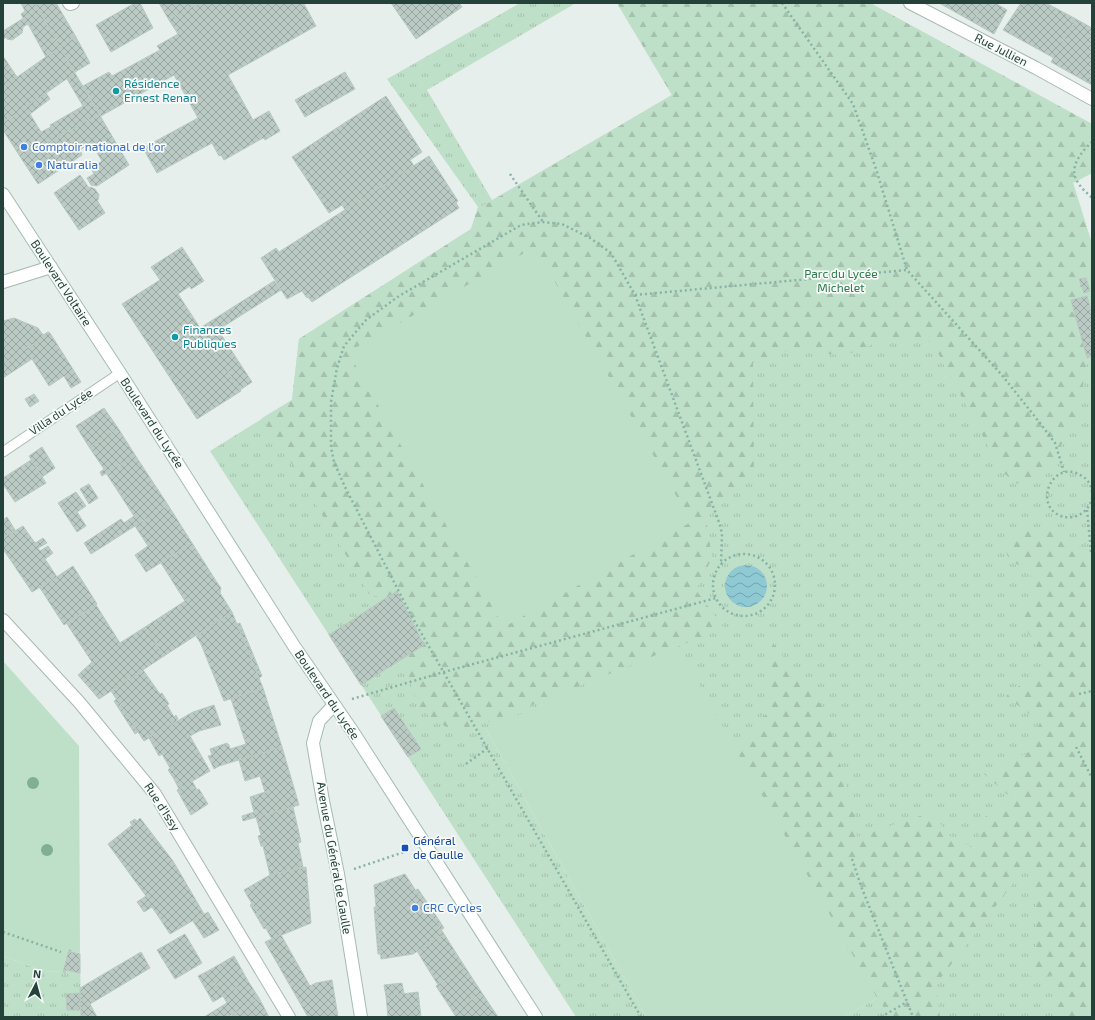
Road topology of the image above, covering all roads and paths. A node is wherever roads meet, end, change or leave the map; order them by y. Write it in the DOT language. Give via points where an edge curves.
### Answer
graph roads {
  1 [pos="69,3"];
  2 [pos="73,3"];
  3 [pos="782,3"];
  4 [pos="910,3"];
  5 [pos="1092,99"];
  6 [pos="1092,142"];
  7 [pos="510,174"];
  8 [pos="3,194"];
  9 [pos="1092,198"];
  10 [pos="543,222"];
  11 [pos="50,267"];
  12 [pos="907,270"];
  13 [pos="3,282"];
  14 [pos="635,295"];
  15 [pos="120,373"];
  16 [pos="3,452"];
  17 [pos="1064,472"];
  18 [pos="1092,490"];
  19 [pos="1092,498"];
  20 [pos="1087,510"];
  21 [pos="1091,552"];
  22 [pos="721,565"];
  23 [pos="716,598"];
  24 [pos="3,620"];
  25 [pos="444,672"];
  26 [pos="1092,691"];
  27 [pos="1078,694"];
  28 [pos="334,705"];
  29 [pos="1076,747"];
  30 [pos="488,748"];
  31 [pos="466,764"];
  32 [pos="1092,778"];
  33 [pos="425,844"];
  34 [pos="852,858"];
  35 [pos="338,874"];
  36 [pos="3,932"];
  37 [pos="60,952"];
  38 [pos="907,1002"];
  39 [pos="289,1017"];
  40 [pos="361,1017"];
  41 [pos="536,1017"];
  42 [pos="641,1017"];
  43 [pos="881,1017"];
  44 [pos="913,1017"];
  1 -- 2 [label="main road"];
  3 -- 12 [label="path" via="853,104"];
  4 -- 5 [label="main road, Rue Jullien"];
  6 -- 9 [label="path" via="1076,160 1074,175"];
  7 -- 10 [label="path"];
  8 -- 11 [label="main road, Boulevard Voltaire"];
  10 -- 14 [label="path" via="562,224 590,238 611,253"];
  10 -- 25 [label="path" via="521,226 399,296 366,320 344,346 336,368 331,402 331,447 334,462 380,556"];
  11 -- 13 [label="main road"];
  11 -- 15 [label="main road, Boulevard Voltaire"];
  12 -- 14 [label="path"];
  12 -- 17 [label="path" via="1001,374 1040,423 1055,443"];
  14 -- 22 [label="path" via="720,525"];
  15 -- 16 [label="lane, Villa du Lycée"];
  15 -- 28 [label="main road, Boulevard du Lycée"];
  17 -- 18 [label="path" via="1078,473 1089,483"];
  17 -- 20 [label="path" via="1057,475 1048,488 1048,502 1052,509 1065,517 1073,517"];
  19 -- 20 [label="path"];
  20 -- 21 [label="path"];
  22 -- 23 [label="path" via="713,581"];
  22 -- 23 [label="path" via="738,555 757,558 771,571 775,590 766,608 748,616 738,616 729,612"];
  23 -- 25 [label="path"];
  24 -- 39 [label="main road, Rue d'Issy" via="79,702 155,794"];
  25 -- 28 [label="path"];
  25 -- 30 [label="path"];
  26 -- 27 [label="path"];
  28 -- 33 [label="main road, Boulevard du Lycée"];
  28 -- 35 [label="main road, Avenue du Général de Gaulle" via="319,721 313,743"];
  29 -- 32 [label="path"];
  30 -- 31 [label="path"];
  30 -- 42 [label="path"];
  33 -- 35 [label="path"];
  33 -- 41 [label="main road, Boulevard du Lycée"];
  34 -- 38 [label="path"];
  35 -- 40 [label="main road, Avenue du Général de Gaulle"];
  36 -- 37 [label="path"];
  38 -- 43 [label="path"];
  38 -- 44 [label="path"];
}
